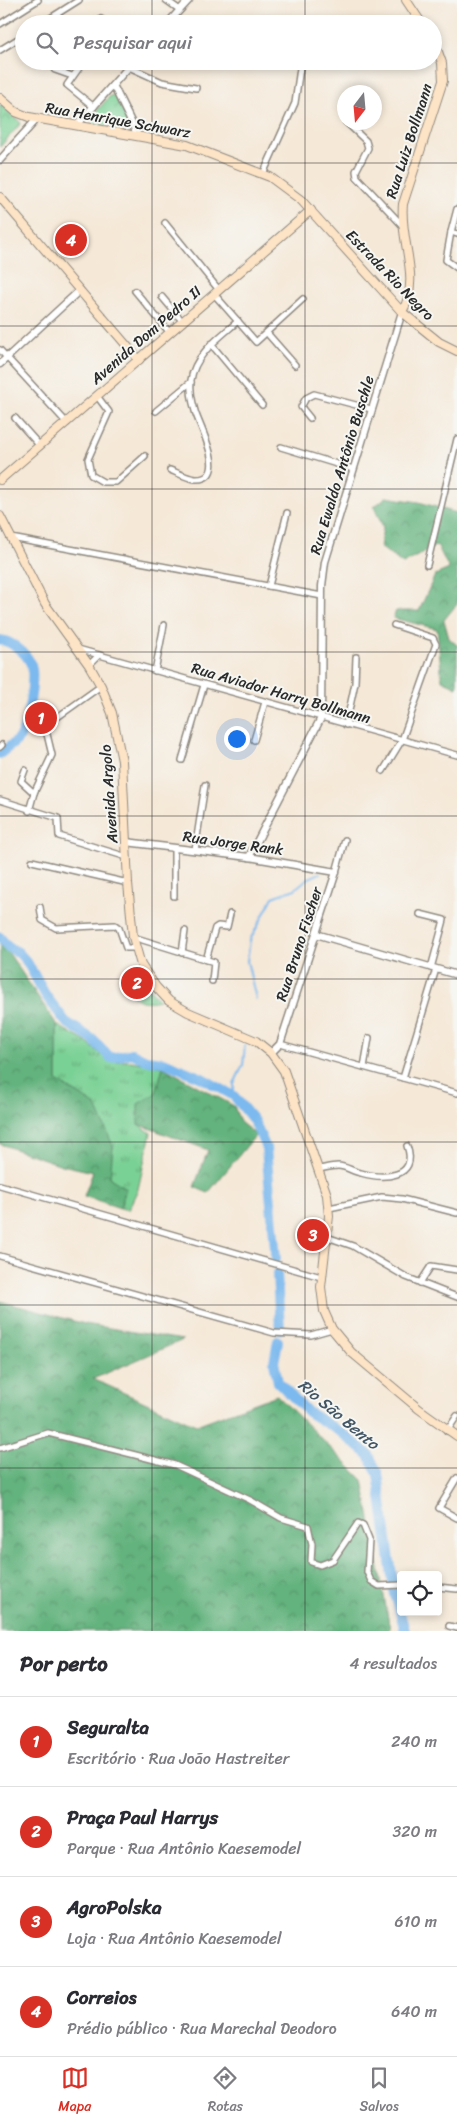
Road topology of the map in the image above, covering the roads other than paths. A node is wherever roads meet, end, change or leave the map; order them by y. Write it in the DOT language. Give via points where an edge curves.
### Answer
graph roads {
  1 [pos="38,0"];
  2 [pos="79,0"];
  3 [pos="166,0"];
  4 [pos="189,0"];
  5 [pos="406,0"];
  6 [pos="180,10"];
  7 [pos="55,15"];
  8 [pos="176,15"];
  9 [pos="416,15"];
  10 [pos="0,24"];
  11 [pos="15,41"];
  12 [pos="0,50"];
  13 [pos="442,63"];
  14 [pos="55,70"];
  15 [pos="77,70"];
  16 [pos="126,70"];
  17 [pos="133,70"];
  18 [pos="300,70"];
  19 [pos="72,76"];
  20 [pos="113,85"];
  21 [pos="196,88"];
  22 [pos="0,98"];
  23 [pos="94,107"];
  24 [pos="38,119"];
  25 [pos="77,125"];
  26 [pos="354,130"];
  27 [pos="138,136"];
  28 [pos="0,160"];
  29 [pos="263,174"];
  30 [pos="0,197"];
  31 [pos="457,208"];
  32 [pos="310,210"];
  33 [pos="164,223"];
  34 [pos="403,226"];
  35 [pos="454,233"];
  36 [pos="457,268"];
  37 [pos="80,290"];
  38 [pos="135,290"];
  39 [pos="216,292"];
  40 [pos="162,297"];
  41 [pos="303,299"];
  42 [pos="402,312"];
  43 [pos="238,321"];
  44 [pos="183,322"];
  45 [pos="170,333"];
  46 [pos="267,333"];
  47 [pos="211,344"];
  48 [pos="0,350"];
  49 [pos="457,351"];
  50 [pos="6,358"];
  51 [pos="139,360"];
  52 [pos="0,364"];
  53 [pos="295,366"];
  54 [pos="191,382"];
  55 [pos="98,396"];
  56 [pos="262,405"];
  57 [pos="371,409"];
  58 [pos="156,411"];
  59 [pos="15,418"];
  60 [pos="310,418"];
  61 [pos="67,422"];
  62 [pos="457,439"];
  63 [pos="40,446"];
  64 [pos="281,447"];
  65 [pos="145,456"];
  66 [pos="353,469"];
  67 [pos="170,470"];
  68 [pos="0,480"];
  69 [pos="287,513"];
  70 [pos="0,516"];
  71 [pos="10,538"];
  72 [pos="427,565"];
  73 [pos="268,586"];
  74 [pos="322,596"];
  75 [pos="164,625"];
  76 [pos="394,625"];
  77 [pos="78,649"];
  78 [pos="98,655"];
  79 [pos="356,656"];
  80 [pos="89,665"];
  81 [pos="155,671"];
  82 [pos="204,684"];
  83 [pos="101,686"];
  84 [pos="265,702"];
  85 [pos="321,718"];
  86 [pos="346,724"];
  87 [pos="254,740"];
  88 [pos="402,740"];
  89 [pos="457,755"];
  90 [pos="182,760"];
  91 [pos="25,770"];
  92 [pos="383,771"];
  93 [pos="205,785"];
  94 [pos="34,793"];
  95 [pos="0,800"];
  96 [pos="29,811"];
  97 [pos="345,840"];
  98 [pos="126,842"];
  99 [pos="174,848"];
  100 [pos="195,850"];
  101 [pos="127,857"];
  102 [pos="249,857"];
  103 [pos="32,861"];
  104 [pos="336,872"];
  105 [pos="128,883"];
  106 [pos="174,896"];
  107 [pos="40,907"];
  108 [pos="230,914"];
  109 [pos="420,914"];
  110 [pos="185,931"];
  111 [pos="316,934"];
  112 [pos="133,937"];
  113 [pos="136,950"];
  114 [pos="182,953"];
  115 [pos="206,960"];
  116 [pos="434,968"];
  117 [pos="457,975"];
  118 [pos="212,982"];
  119 [pos="369,1038"];
  120 [pos="280,1044"];
  121 [pos="271,1052"];
  122 [pos="364,1067"];
  123 [pos="403,1078"];
  124 [pos="457,1093"];
  125 [pos="407,1146"];
  126 [pos="319,1169"];
  127 [pos="0,1185"];
  128 [pos="329,1208"];
  129 [pos="457,1213"];
  130 [pos="327,1237"];
  131 [pos="0,1256"];
  132 [pos="457,1270"];
  133 [pos="321,1278"];
  134 [pos="420,1283"];
  135 [pos="457,1298"];
  136 [pos="332,1330"];
  137 [pos="457,1416"];
  138 [pos="447,1431"];
  139 [pos="457,1436"];
  140 [pos="0,1448"];
  141 [pos="457,1478"];
  142 [pos="457,1518"];
  143 [pos="397,1585"];
  144 [pos="442,1587"];
  145 [pos="457,1589"];
  146 [pos="449,1626"];
  147 [pos="457,1628"];
  1 -- 10 [label="street"];
  2 -- 7 [label="street"];
  3 -- 6 [label="street"];
  4 -- 6 [label="street"];
  5 -- 9 [label="main road"];
  6 -- 8 [label="street"];
  11 -- 12 [label="street"];
  13 -- 34 [label="main road, Rua Luiz Bollmann" via="442,87 404,197"];
  14 -- 19 [label="street"];
  15 -- 19 [label="street"];
  16 -- 20 [label="street"];
  17 -- 21 [label="street" via="156,80"];
  18 -- 29 [label="street" via="295,103"];
  19 -- 23 [label="street" via="68,86"];
  20 -- 23 [label="street"];
  20 -- 27 [label="street"];
  22 -- 24 [label="main road, Rua Henrique Schwarz" via="21,115"];
  23 -- 25 [label="street"];
  24 -- 25 [label="main road, Rua Henrique Schwarz"];
  24 -- 28 [label="street"];
  25 -- 27 [label="main road, Rua Henrique Schwarz"];
  26 -- 34 [label="street" via="366,141 368,148 357,167 357,177"];
  27 -- 29 [label="main road, Rua Henrique Schwarz" via="194,147"];
  29 -- 32 [label="main road, Rua Henrique Schwarz" via="288,189"];
  30 -- 37 [label="main road"];
  31 -- 35 [label="street"];
  32 -- 39 [label="main road, Avenida Dom Pedro II"];
  32 -- 42 [label="main road, Estrada Rio Negro"];
  33 -- 39 [label="street"];
  34 -- 42 [label="main road, Rua Luiz Bollmann" via="411,285"];
  35 -- 36 [label="street" via="446,260"];
  37 -- 50 [label="street"];
  37 -- 51 [label="main road"];
  38 -- 45 [label="street"];
  39 -- 43 [label="street"];
  39 -- 44 [label="main road, Avenida Dom Pedro II"];
  40 -- 44 [label="street"];
  41 -- 46 [label="street"];
  42 -- 49 [label="main road, Estrada Rio Negro" via="433,338"];
  42 -- 57 [label="street, Rua Ewaldo Antônio Buschle"];
  43 -- 46 [label="street" via="256,342"];
  43 -- 47 [label="street"];
  44 -- 45 [label="main road, Avenida Dom Pedro II"];
  45 -- 51 [label="main road, Avenida Dom Pedro II"];
  46 -- 53 [label="street"];
  47 -- 54 [label="street" via="199,359"];
  47 -- 56 [label="street"];
  48 -- 50 [label="street"];
  50 -- 52 [label="street"];
  50 -- 61 [label="street"];
  51 -- 55 [label="main road, Avenida Dom Pedro II"];
  54 -- 58 [label="street"];
  54 -- 67 [label="street" via="194,409 211,451 211,464 202,478"];
  55 -- 61 [label="main road, Avenida Dom Pedro II"];
  55 -- 65 [label="street" via="109,412 88,459 91,475 103,482 116,482"];
  57 -- 60 [label="street" via="314,394 306,398 301,407"];
  57 -- 66 [label="street, Rua Ewaldo Antônio Buschle"];
  59 -- 63 [label="street"];
  61 -- 63 [label="main road, Avenida Dom Pedro II"];
  62 -- 72 [label="street"];
  63 -- 68 [label="main road, Avenida Dom Pedro II"];
  64 -- 66 [label="street"];
  66 -- 74 [label="street, Rua Ewaldo Antônio Buschle" via="327,552"];
  69 -- 73 [label="street"];
  70 -- 71 [label="main road, Avenida Argolo"];
  71 -- 73 [label="street"];
  71 -- 77 [label="main road, Avenida Argolo" via="45,604"];
  73 -- 74 [label="street"];
  74 -- 85 [label="street, Rua Ewaldo Antônio Buschle"];
  75 -- 81 [label="street"];
  76 -- 88 [label="street" via="433,638 436,644"];
  77 -- 78 [label="street, Rua Aviador Harry Bollmann"];
  77 -- 80 [label="main road, Avenida Argolo"];
  78 -- 80 [label="street"];
  78 -- 81 [label="street, Rua Aviador Harry Bollmann"];
  79 -- 86 [label="street" via="355,683"];
  80 -- 83 [label="main road, Avenida Argolo"];
  81 -- 82 [label="street, Rua Aviador Harry Bollmann"];
  82 -- 84 [label="street, Rua Aviador Harry Bollmann"];
  82 -- 90 [label="street"];
  83 -- 94 [label="street" via="45,726 52,755"];
  83 -- 98 [label="main road, Avenida Argolo" via="121,750"];
  84 -- 85 [label="street, Rua Aviador Harry Bollmann"];
  84 -- 87 [label="street"];
  85 -- 86 [label="street, Rua Aviador Harry Bollmann"];
  85 -- 102 [label="street"];
  86 -- 88 [label="street, Rua Aviador Harry Bollmann"];
  88 -- 89 [label="street, Rua Aviador Harry Bollmann"];
  88 -- 92 [label="street"];
  91 -- 94 [label="street" via="20,781"];
  93 -- 100 [label="street"];
  94 -- 96 [label="street"];
  95 -- 96 [label="street"];
  96 -- 101 [label="street" via="58,818 59,836"];
  97 -- 104 [label="street, Rua Bruno Fischer"];
  98 -- 99 [label="street, Rua Jorge Rank"];
  98 -- 101 [label="main road, Avenida Argolo"];
  99 -- 100 [label="street, Rua Jorge Rank"];
  99 -- 106 [label="street"];
  100 -- 102 [label="street, Rua Jorge Rank"];
  101 -- 105 [label="main road, Avenida Argolo"];
  102 -- 104 [label="street, Rua Jorge Rank"];
  103 -- 105 [label="street"];
  104 -- 111 [label="street, Rua Bruno Fischer"];
  105 -- 112 [label="main road, Avenida Argolo"];
  107 -- 113 [label="street" via="42,920 53,927 116,925 126,948"];
  108 -- 115 [label="street" via="227,927 215,928"];
  109 -- 116 [label="street" via="444,920"];
  110 -- 114 [label="street"];
  111 -- 116 [label="street"];
  111 -- 120 [label="street, Rua Bruno Fischer"];
  112 -- 113 [label="main road, Avenida Argolo"];
  112 -- 114 [label="street"];
  113 -- 121 [label="main road, Avenida Argolo" via="145,972 168,1001 251,1038"];
  114 -- 115 [label="street"];
  115 -- 118 [label="street" via="214,962"];
  116 -- 117 [label="street"];
  116 -- 123 [label="street"];
  119 -- 122 [label="street"];
  120 -- 121 [label="street"];
  120 -- 122 [label="street"];
  121 -- 126 [label="main road" via="284,1071"];
  122 -- 123 [label="street"];
  123 -- 124 [label="street"];
  125 -- 126 [label="street" via="409,1163 394,1175 368,1175 340,1166"];
  126 -- 128 [label="main road"];
  127 -- 133 [label="street"];
  128 -- 129 [label="street" via="382,1197"];
  128 -- 130 [label="main road"];
  130 -- 133 [label="main road"];
  130 -- 134 [label="street" via="353,1246"];
  131 -- 136 [label="street" via="274,1333 311,1335"];
  132 -- 134 [label="street" via="431,1266"];
  133 -- 136 [label="main road" via="322,1302"];
  134 -- 135 [label="street"];
  136 -- 138 [label="main road" via="351,1352"];
  137 -- 138 [label="street"];
  138 -- 139 [label="main road"];
  140 -- 143 [label="street" via="48,1433 175,1465 281,1518 308,1526 311,1562 320,1566 333,1560 358,1523 364,1526 369,1540 367,1572 371,1581 379,1586"];
  141 -- 142 [label="street" via="439,1508"];
  144 -- 145 [label="street"];
  146 -- 147 [label="street"];
}
